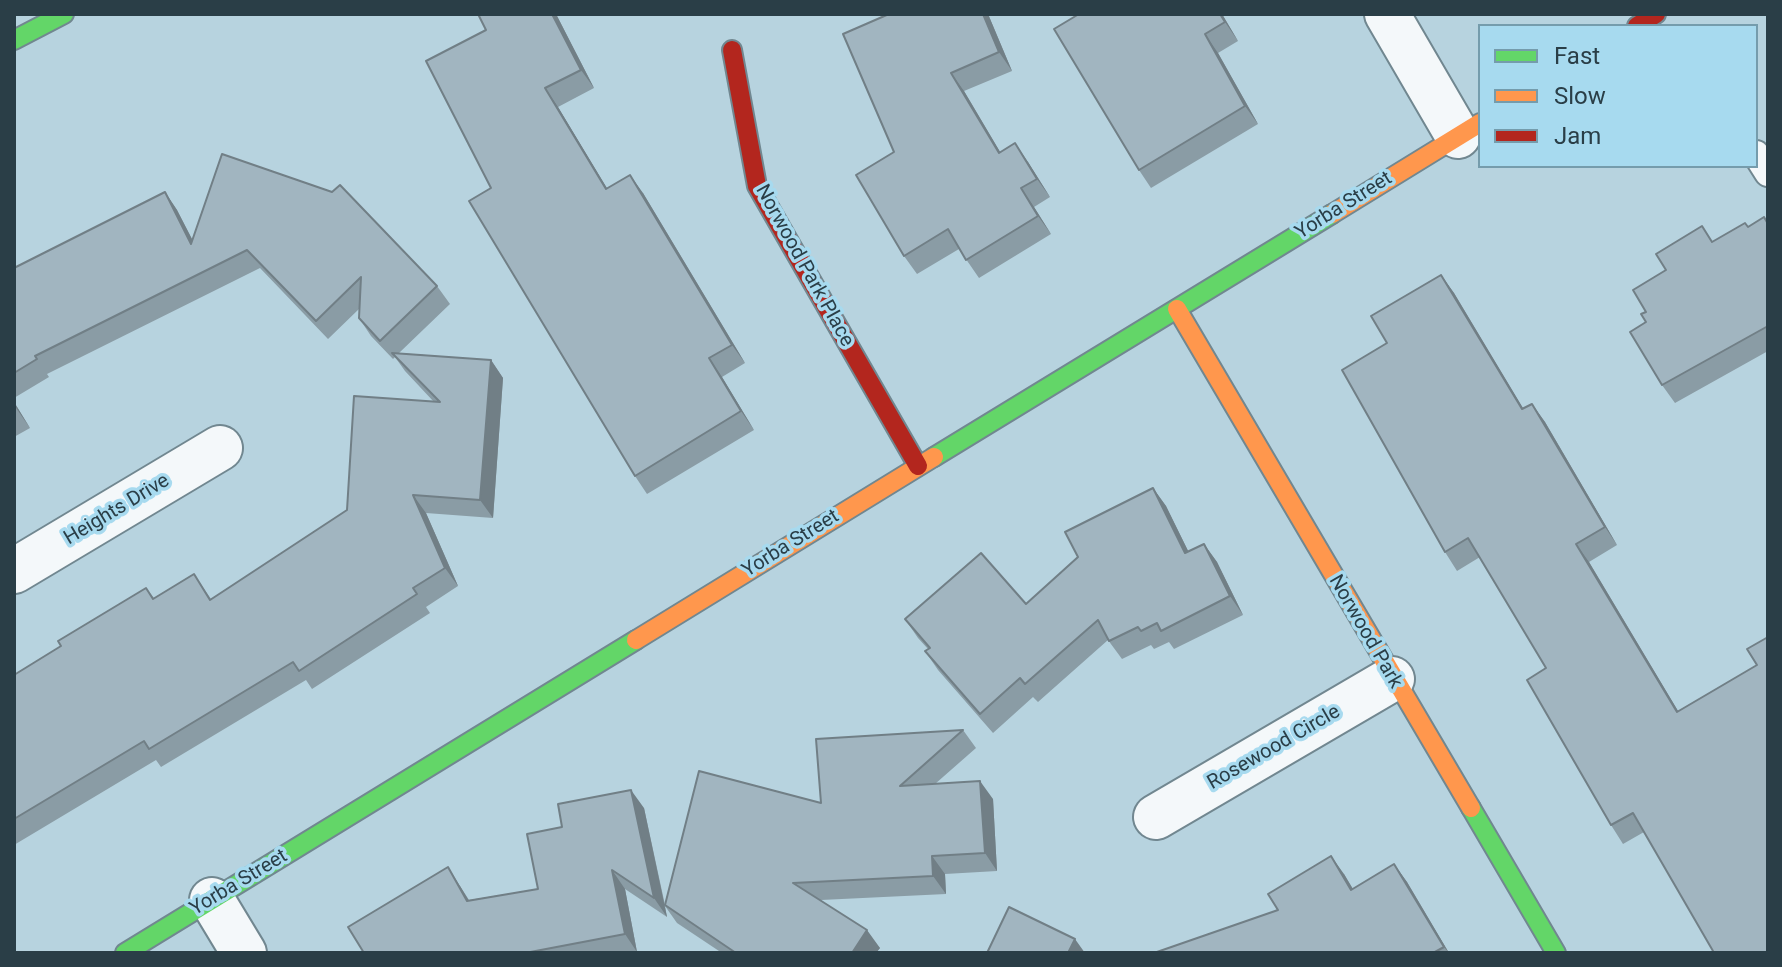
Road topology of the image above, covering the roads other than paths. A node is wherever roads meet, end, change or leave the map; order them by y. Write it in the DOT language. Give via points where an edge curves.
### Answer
graph roads {
  1 [pos="64,14"];
  2 [pos="1387,14"];
  3 [pos="14,40"];
  4 [pos="732,50"];
  5 [pos="1469,130"];
  6 [pos="1177,309"];
  7 [pos="220,448"];
  8 [pos="918,466"];
  9 [pos="14,571"];
  10 [pos="1392,679"];
  11 [pos="1156,817"];
  12 [pos="212,900"];
  13 [pos="125,953"];
  14 [pos="244,953"];
  15 [pos="1556,953"];
  1 -- 3 [label="main road"];
  2 -- 5 [label="street, Yorba Street"];
  4 -- 8 [label="main road, Norwood Park Place" via="757,186"];
  5 -- 6 [label="main road, Yorba Street"];
  6 -- 8 [label="main road, Yorba Street"];
  6 -- 10 [label="main road, Norwood Park"];
  7 -- 9 [label="street, Heights Drive"];
  8 -- 12 [label="main road, Yorba Street"];
  10 -- 11 [label="street, Rosewood Circle"];
  10 -- 15 [label="main road, Norwood Park"];
  12 -- 13 [label="main road, Yorba Street"];
  12 -- 14 [label="street"];
}
